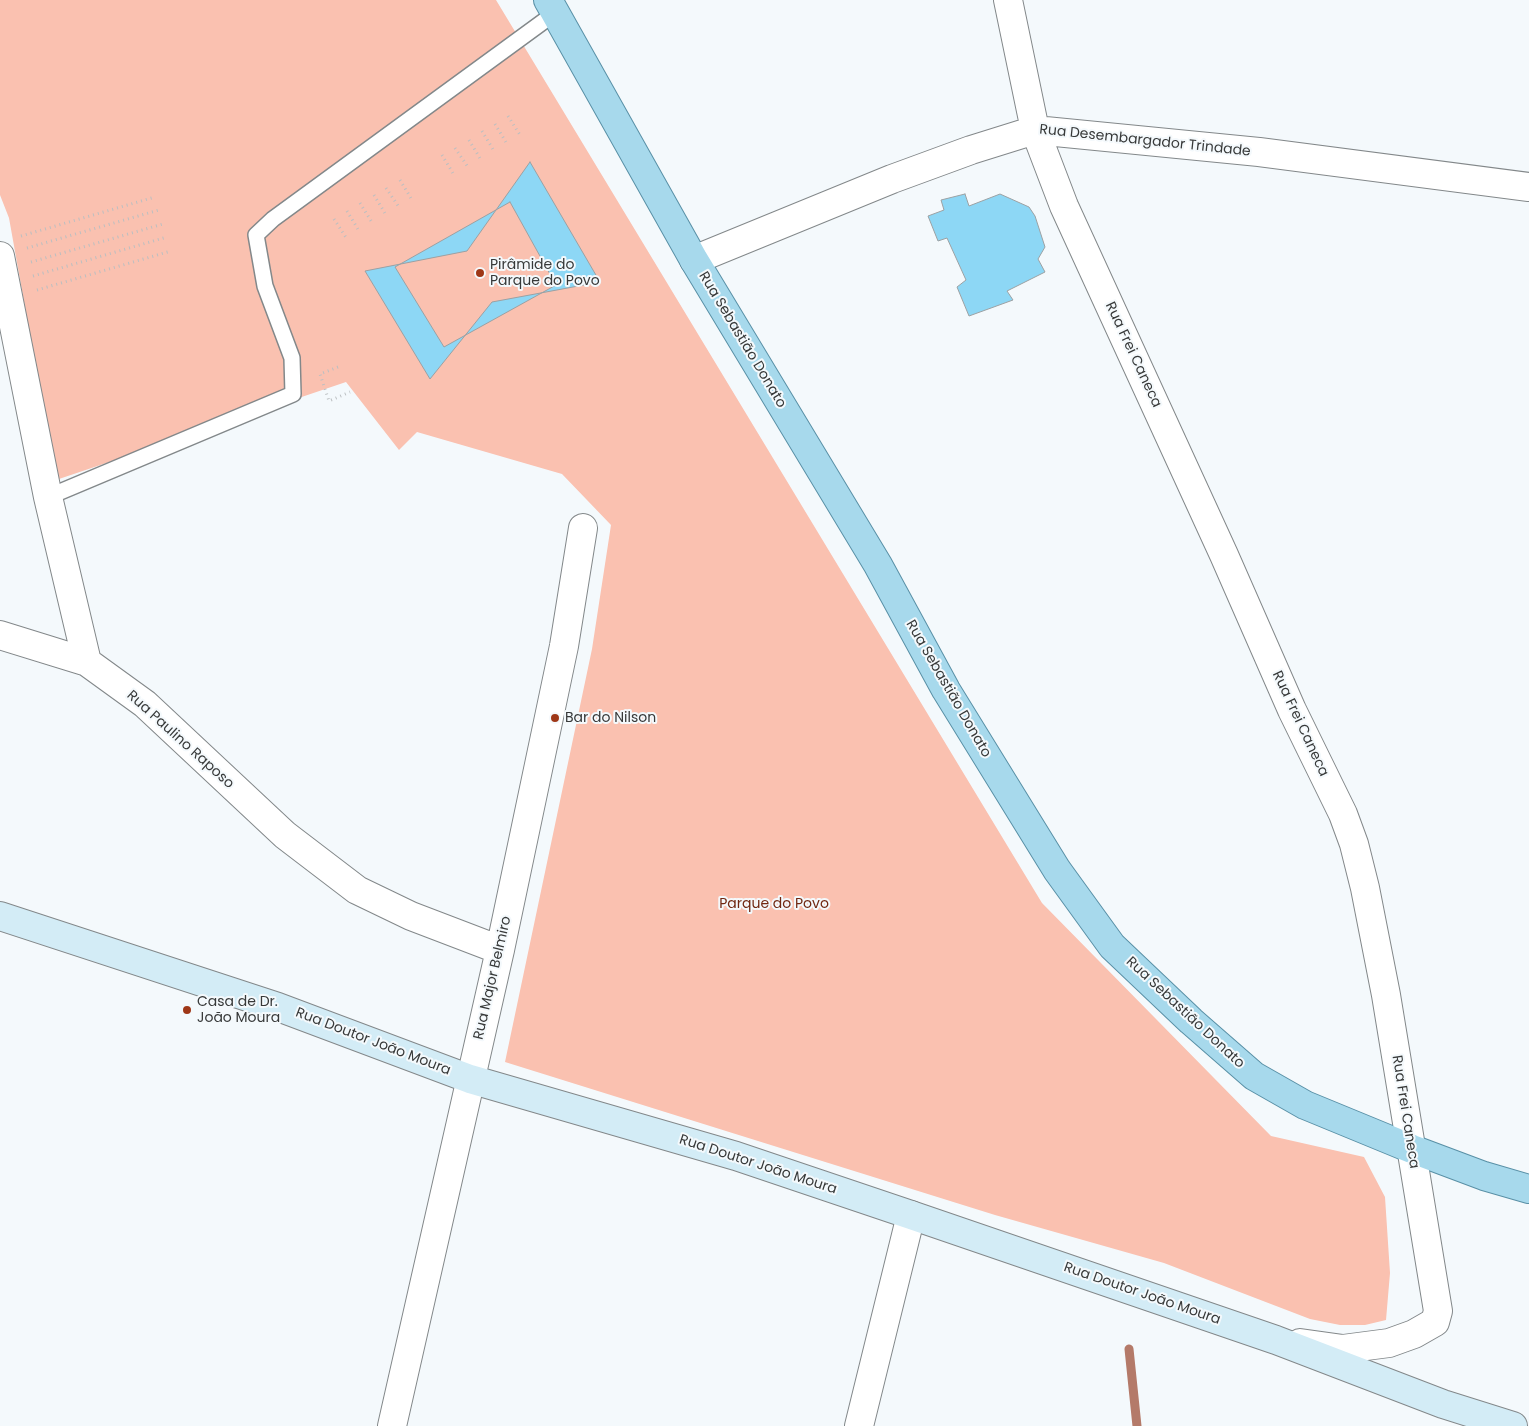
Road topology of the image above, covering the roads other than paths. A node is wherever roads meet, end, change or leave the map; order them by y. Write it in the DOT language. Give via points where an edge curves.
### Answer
graph roads {
  1 [pos="1008,0"];
  2 [pos="552,6"];
  3 [pos="1035,130"];
  4 [pos="1529,187"];
  5 [pos="0,256"];
  6 [pos="694,260"];
  7 [pos="48,497"];
  8 [pos="583,528"];
  9 [pos="0,634"];
  10 [pos="87,662"];
  11 [pos="0,916"];
  12 [pos="500,950"];
  13 [pos="470,1079"];
  14 [pos="1412,1148"];
  15 [pos="1529,1189"];
  16 [pos="912,1215"];
  17 [pos="1276,1340"];
  18 [pos="392,1426"];
  19 [pos="859,1426"];
  20 [pos="1513,1426"];
  1 -- 3 [label="street, Rua Frei Caneca"];
  2 -- 6 [label="main road, Rua Sebastião Donato"];
  2 -- 7 [label="lane" via="256,235 264,286 292,358 292,394"];
  3 -- 4 [label="street, Rua Desembargador Trindade" via="1258,152"];
  3 -- 6 [label="street, Rua Desembargador Trindade" via="883,183"];
  3 -- 14 [label="street, Rua Frei Caneca" via="1064,206 1292,710 1343,814 1354,844 1386,995"];
  5 -- 7 [label="street"];
  6 -- 14 [label="main road, Rua Sebastião Donato" via="878,565 946,690 994,769 1056,870 1112,946 1254,1076 1305,1105"];
  7 -- 10 [label="street"];
  8 -- 12 [label="street, Rua Major Belmiro" via="564,646"];
  9 -- 10 [label="street, Rua Paulino Raposo"];
  10 -- 12 [label="street, Rua Paulino Raposo" via="145,704 285,835 357,890 410,916"];
  11 -- 13 [label="main road, Rua Doutor João Moura" via="278,1007"];
  12 -- 13 [label="street, Rua Major Belmiro"];
  13 -- 16 [label="main road, Rua Doutor João Moura" via="736,1156"];
  13 -- 18 [label="street, Rua Major Belmiro"];
  14 -- 15 [label="main road, Rua Sebastião Donato" via="1484,1176"];
  14 -- 17 [label="street, Rua Frei Caneca" via="1438,1312 1434,1322 1414,1334 1367,1347 1343,1349"];
  16 -- 17 [label="main road, Rua Doutor João Moura"];
  16 -- 19 [label="street"];
  17 -- 20 [label="main road, Rua Doutor João Moura" via="1443,1404"];
}
